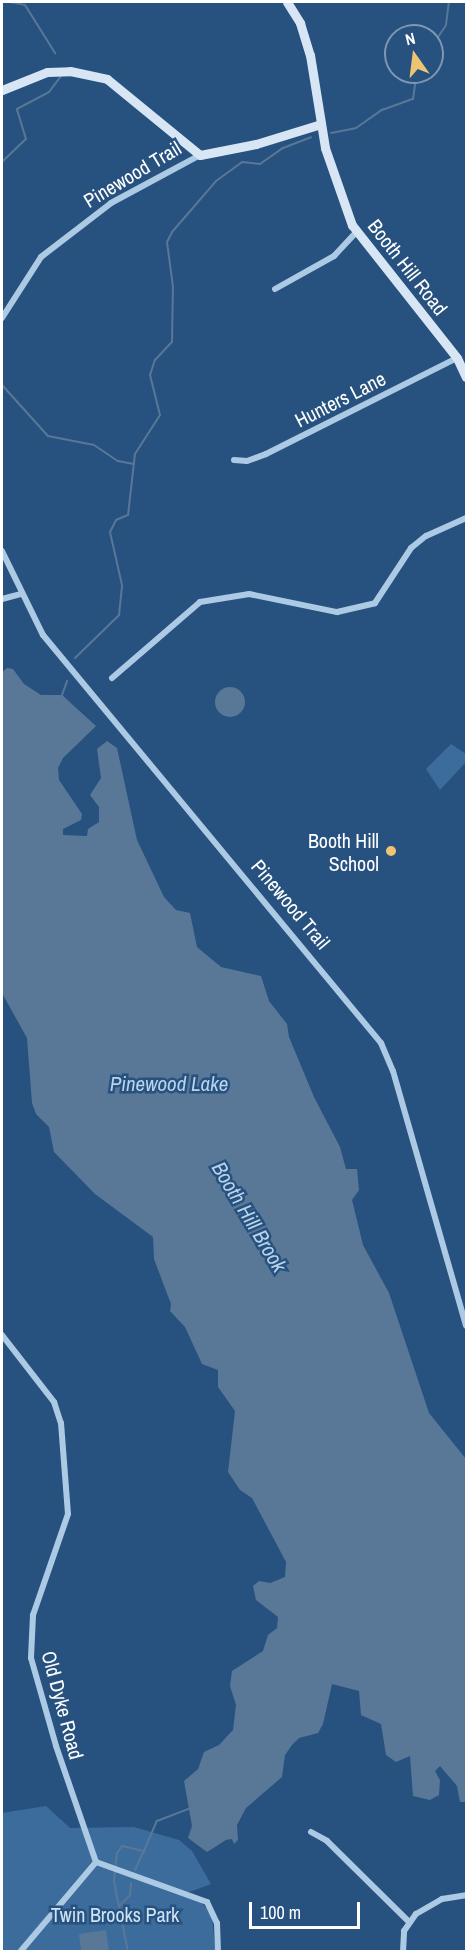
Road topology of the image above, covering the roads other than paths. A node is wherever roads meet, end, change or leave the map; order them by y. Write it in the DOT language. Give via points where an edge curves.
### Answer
graph roads {
  1 [pos="287,2"];
  2 [pos="2,90"];
  3 [pos="321,124"];
  4 [pos="200,155"];
  5 [pos="357,231"];
  6 [pos="275,290"];
  7 [pos="2,318"];
  8 [pos="457,358"];
  9 [pos="466,376"];
  10 [pos="234,460"];
  11 [pos="466,518"];
  12 [pos="2,551"];
  13 [pos="21,594"];
  14 [pos="2,599"];
  15 [pos="112,678"];
  16 [pos="466,1326"];
  17 [pos="2,1335"];
  18 [pos="311,1832"];
  19 [pos="96,1862"];
  20 [pos="466,1895"];
  21 [pos="409,1922"];
  22 [pos="21,1952"];
  23 [pos="218,1952"];
  24 [pos="404,1952"];
  1 -- 3 [label="street, Booth Hill Road" via="300,23 310,55"];
  2 -- 4 [label="street" via="46,72 70,71 107,79"];
  3 -- 4 [label="street, Pinewood Trail" via="256,144"];
  3 -- 5 [label="street, Booth Hill Road" via="325,148"];
  4 -- 7 [label="street, Pinewood Trail" via="111,203 41,257"];
  5 -- 6 [label="street" via="334,256"];
  5 -- 8 [label="street, Booth Hill Road"];
  8 -- 9 [label="street, Booth Hill Road"];
  8 -- 10 [label="street, Hunters Lane" via="266,454 247,461"];
  11 -- 15 [label="street" via="426,536 411,548 375,603 337,612 249,594 200,602"];
  12 -- 13 [label="street, Pinewood Trail"];
  13 -- 14 [label="street"];
  13 -- 16 [label="street, Pinewood Trail" via="43,635 381,1043 393,1071"];
  17 -- 19 [label="street, Old Dyke Road" via="54,1402 61,1423 68,1514 33,1615 31,1658"];
  18 -- 21 [label="street" via="327,1841"];
  19 -- 22 [label="street"];
  19 -- 23 [label="street" via="207,1902 217,1923"];
  20 -- 21 [label="street" via="432,1903"];
  21 -- 24 [label="street"];
}
